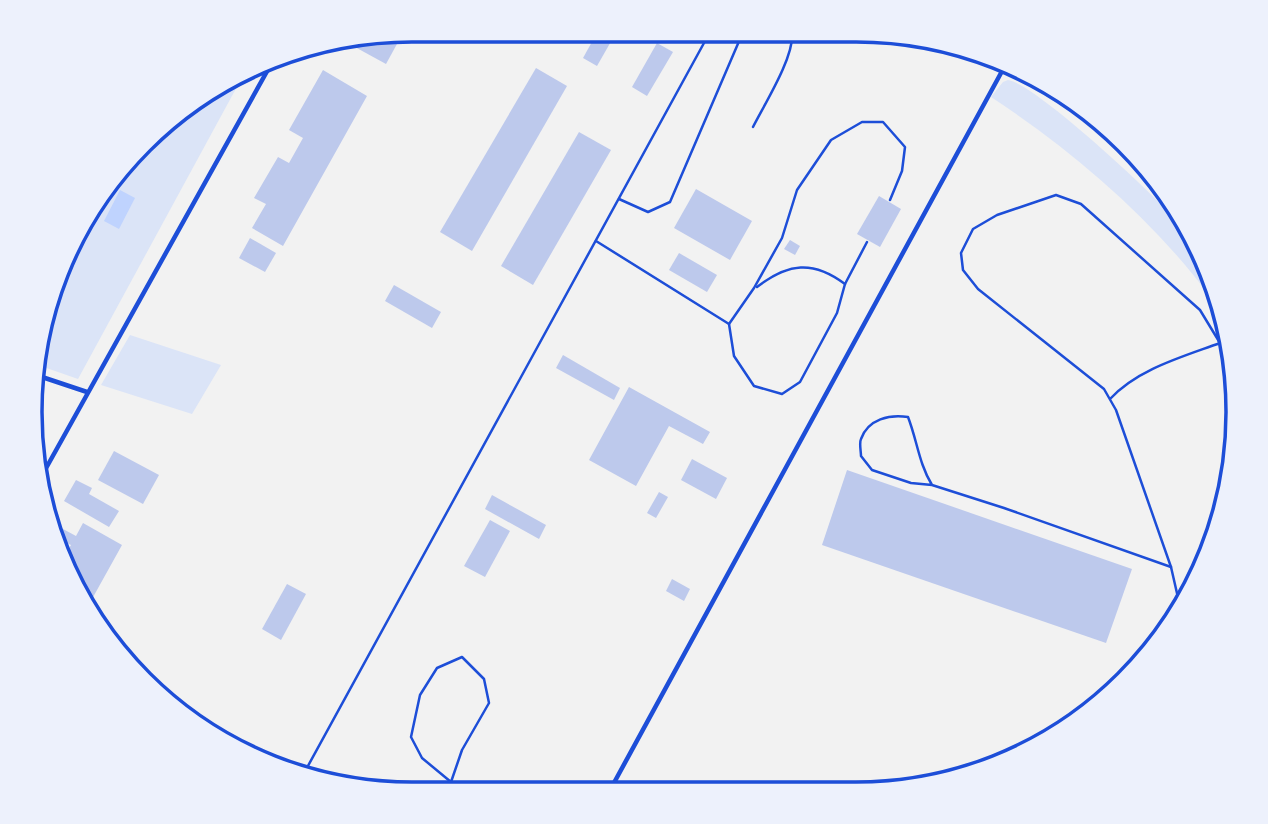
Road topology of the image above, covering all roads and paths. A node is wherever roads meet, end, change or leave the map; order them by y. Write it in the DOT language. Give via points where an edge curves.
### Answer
graph roads {
  1 [pos="704,42"];
  2 [pos="739,42"];
  3 [pos="792,42"];
  4 [pos="267,71"];
  5 [pos="1002,72"];
  6 [pos="753,127"];
  7 [pos="618,199"];
  8 [pos="890,200"];
  9 [pos="596,241"];
  10 [pos="867,242"];
  11 [pos="845,284"];
  12 [pos="754,288"];
  13 [pos="729,324"];
  14 [pos="1219,342"];
  15 [pos="1220,343"];
  16 [pos="44,378"];
  17 [pos="87,392"];
  18 [pos="1110,399"];
  19 [pos="46,467"];
  20 [pos="932,485"];
  21 [pos="1171,567"];
  22 [pos="1177,595"];
  23 [pos="308,766"];
  24 [pos="451,782"];
  25 [pos="614,782"];
  1 -- 7 [label="lane"];
  2 -- 7 [label="lane" via="670,202 648,212"];
  3 -- 6 [label="lane"];
  4 -- 17 [label="street"];
  5 -- 25 [label="street"];
  7 -- 9 [label="lane"];
  8 -- 12 [label="lane" via="902,171 905,147 884,122 862,122 831,140 797,190 782,237"];
  9 -- 13 [label="lane"];
  9 -- 23 [label="lane"];
  10 -- 11 [label="lane"];
  11 -- 12 [label="lane" via="829,272 803,267 775,273"];
  11 -- 13 [label="lane" via="836,313 800,382 782,394 754,386 734,356"];
  12 -- 13 [label="lane"];
  14 -- 18 [label="lane" via="1200,310 1080,204 1056,195 997,215 973,229 961,253 963,270 978,289 1104,389"];
  15 -- 18 [label="lane" via="1124,384"];
  16 -- 17 [label="street"];
  17 -- 19 [label="street"];
  18 -- 21 [label="lane"];
  20 -- 20 [label="lane" via="922,469 908,417 892,415 873,422 861,439 860,456 872,470"];
  20 -- 21 [label="lane"];
  21 -- 22 [label="lane"];
  24 -- 24 [label="lane" via="462,750 489,703 484,679 461,657 438,668 420,695 411,737 422,758"];
}
